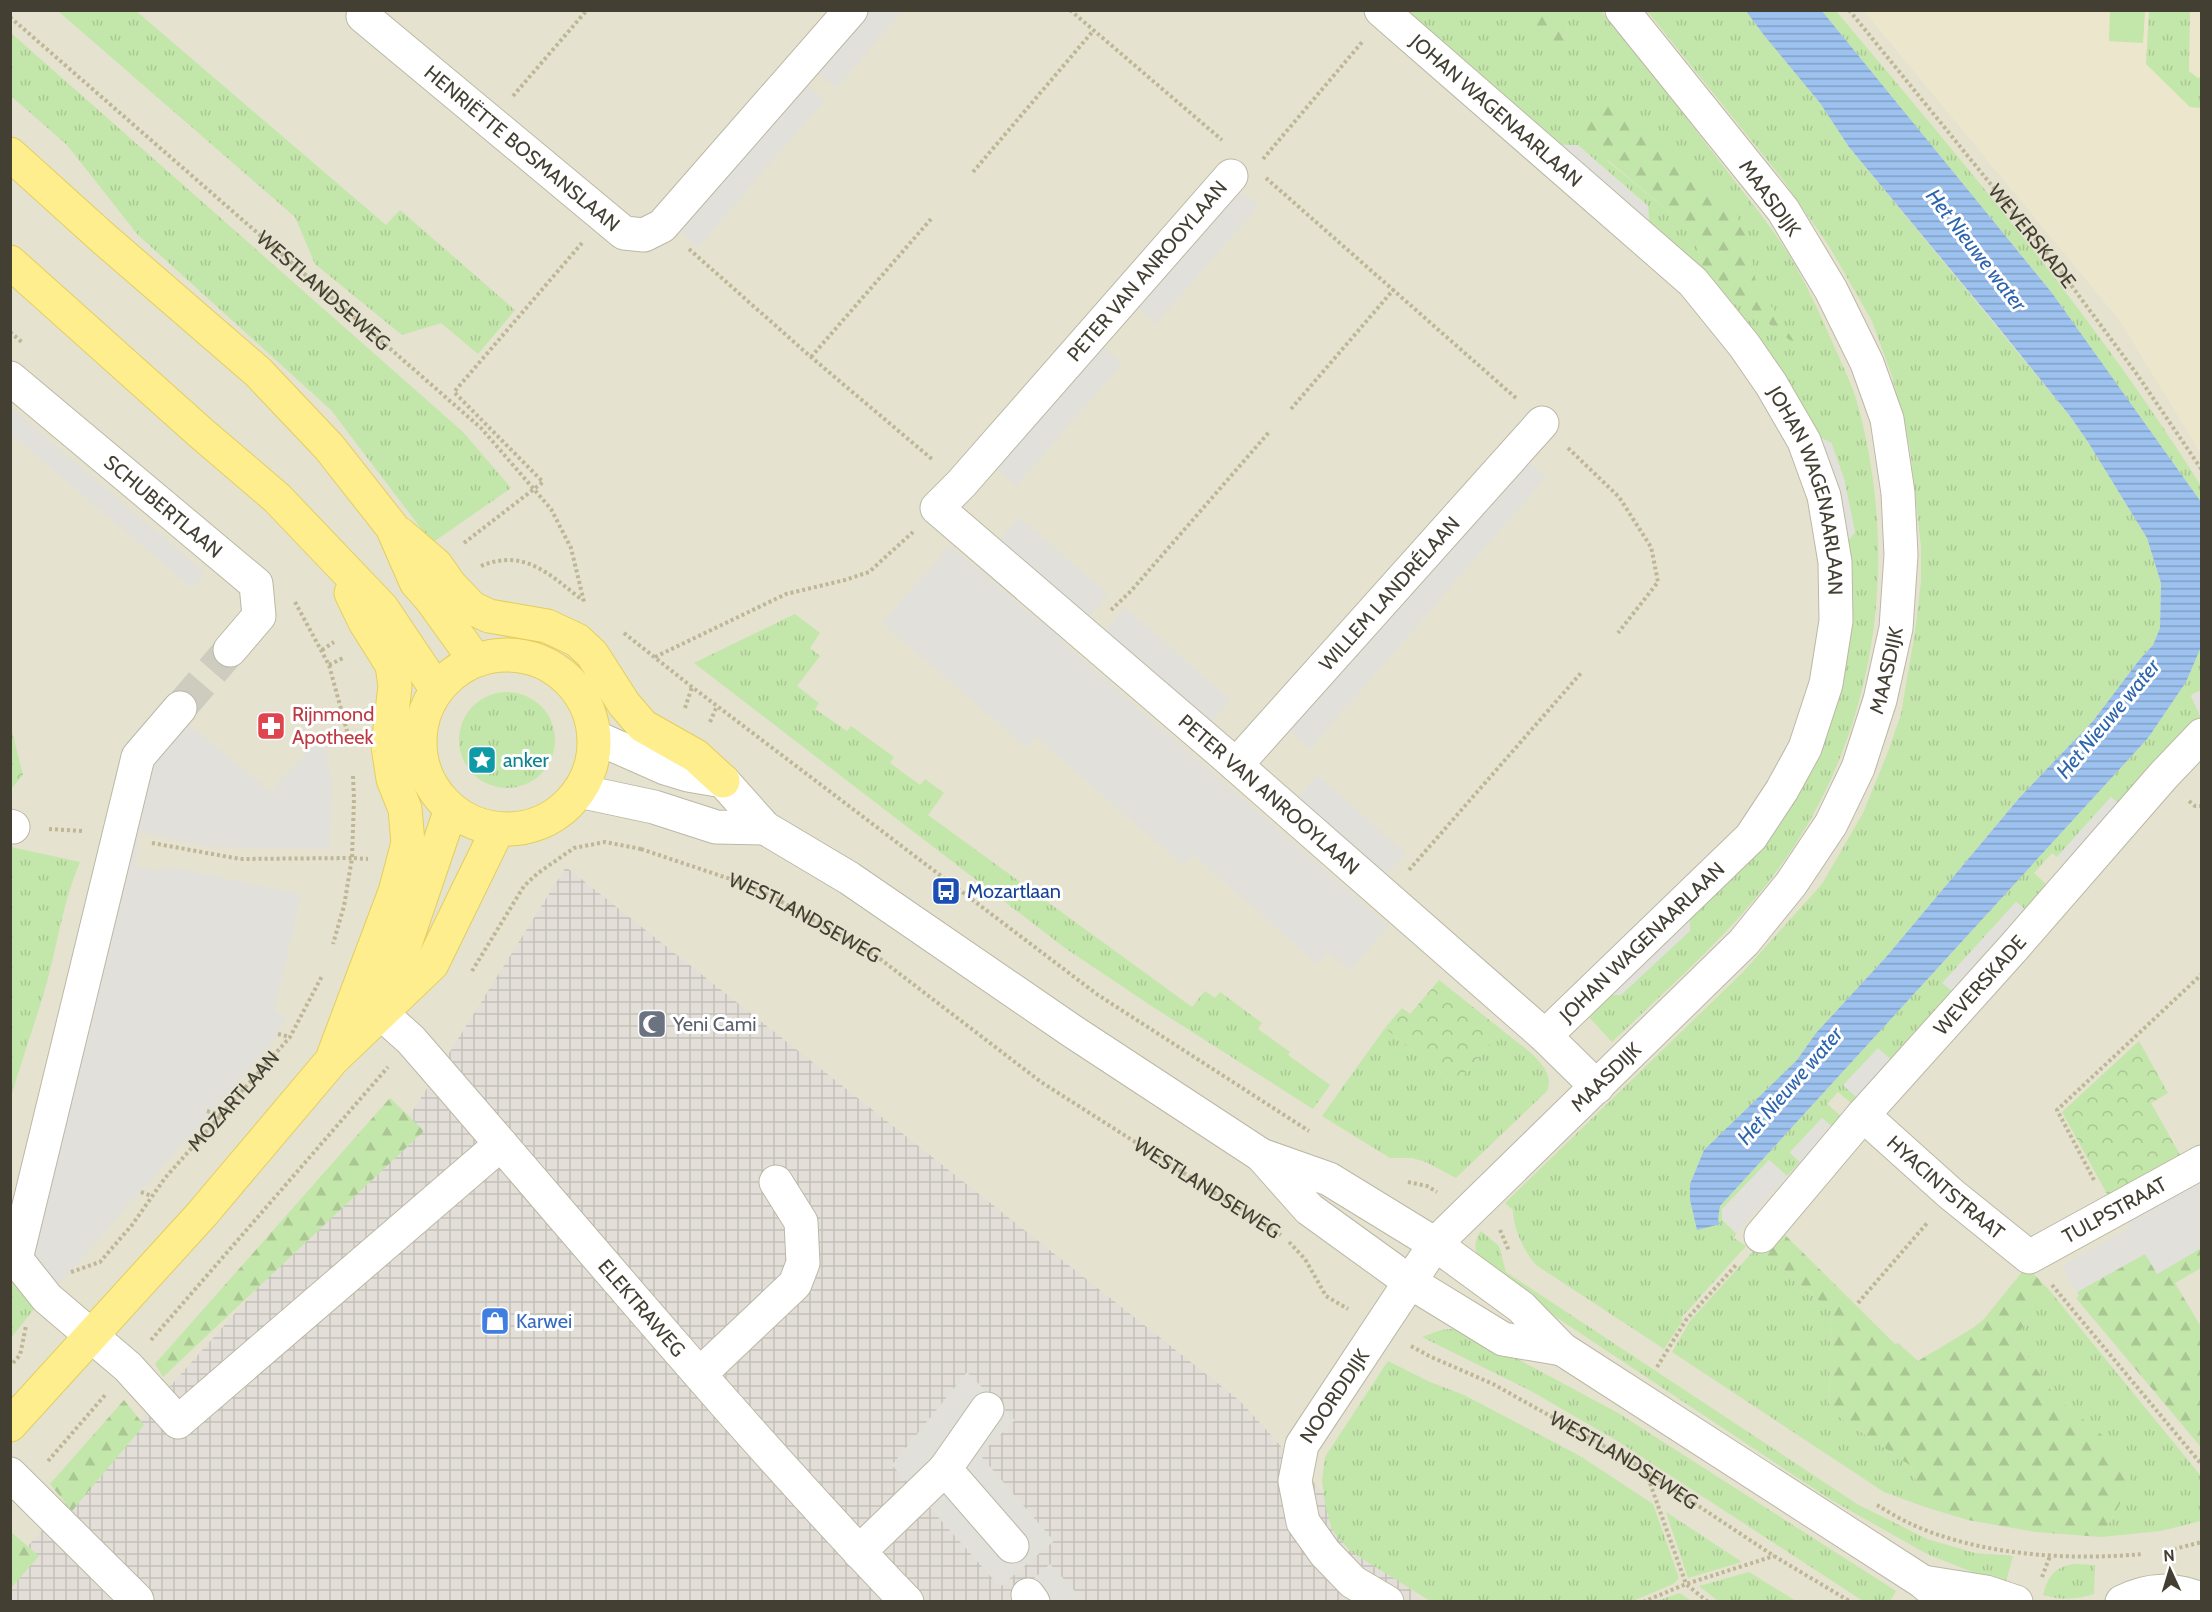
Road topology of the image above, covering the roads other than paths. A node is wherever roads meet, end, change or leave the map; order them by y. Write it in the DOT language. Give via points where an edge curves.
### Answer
graph roads {
  1 [pos="850,10"];
  2 [pos="1622,10"];
  3 [pos="362,12"];
  4 [pos="1384,13"];
  5 [pos="10,154"];
  6 [pos="1242,171"];
  7 [pos="10,262"];
  8 [pos="10,378"];
  9 [pos="1542,423"];
  10 [pos="392,527"];
  11 [pos="335,558"];
  12 [pos="230,650"];
  13 [pos="476,660"];
  14 [pos="437,690"];
  15 [pos="180,708"];
  16 [pos="2202,735"];
  17 [pos="595,737"];
  18 [pos="1236,765"];
  19 [pos="723,781"];
  20 [pos="579,791"];
  21 [pos="451,809"];
  22 [pos="765,828"];
  23 [pos="498,829"];
  24 [pos="381,1013"];
  25 [pos="1545,1036"];
  26 [pos="332,1060"];
  27 [pos="1597,1087"];
  28 [pos="1863,1115"];
  29 [pos="501,1144"];
  30 [pos="1261,1155"];
  31 [pos="2202,1162"];
  32 [pos="776,1182"];
  33 [pos="1761,1236"];
  34 [pos="1435,1244"];
  35 [pos="2029,1257"];
  36 [pos="1410,1282"];
  37 [pos="90,1335"];
  38 [pos="1562,1349"];
  39 [pos="700,1374"];
  40 [pos="987,1409"];
  41 [pos="10,1425"];
  42 [pos="945,1469"];
  43 [pos="18,1481"];
  44 [pos="1012,1546"];
  45 [pos="859,1552"];
  46 [pos="1935,1592"];
  47 [pos="2202,1600"];
  48 [pos="136,1602"];
  49 [pos="907,1602"];
  50 [pos="1388,1602"];
  51 [pos="2016,1602"];
  52 [pos="2122,1602"];
  1 -- 3 [label="street, HENRIËTTE BOSMANSLAAN" via="662,226 644,235 624,234"];
  2 -- 27 [label="street, MAASDIJK" via="1783,210 1832,290 1867,363 1887,419 1898,493 1901,555 1896,628 1880,700 1858,768 1831,825 1791,884 1744,942"];
  4 -- 25 [label="street, JOHAN WAGENAARLAAN" via="1693,282 1744,345 1804,441 1824,496 1835,562 1836,621 1826,684 1805,748 1782,790 1751,837"];
  5 -- 10 [label="main road" via="258,372 329,447"];
  6 -- 18 [label="street, PETER VAN ANROOYLAAN" via="937,508"];
  7 -- 11 [label="main road" via="277,498"];
  8 -- 12 [label="street, SCHUBERTLAAN" via="256,584 259,616"];
  9 -- 18 [label="street, WILLEM LANDRÉLAAN"];
  10 -- 13 [label="main road" via="416,582"];
  10 -- 19 [label="main road" via="436,565 472,608 489,616 547,626 577,640 592,654 624,704 644,726 696,756"];
  11 -- 14 [label="main road" via="382,608"];
  11 -- 26 [label="main road" via="364,622 392,665 395,686 388,746 393,779 405,809 408,843 395,892"];
  13 -- 14 [label="main road" via="454,672"];
  13 -- 17 [label="main road" via="516,655 555,668 583,698"];
  14 -- 21 [label="main road" via="425,711 421,758 429,781"];
  15 -- 37 [label="street" via="138,757 16,1258 46,1298"];
  16 -- 28 [label="street, WEVERSKADE"];
  17 -- 19 [label="street" via="665,768"];
  17 -- 20 [label="main road" via="591,766"];
  18 -- 25 [label="street, PETER VAN ANROOYLAAN"];
  19 -- 22 [label="street, WESTLANDSEWEG"];
  20 -- 22 [label="street, WESTLANDSEWEG" via="654,807 716,827"];
  20 -- 23 [label="main road" via="543,821 521,828"];
  21 -- 23 [label="main road" via="473,822"];
  21 -- 24 [label="main road"];
  22 -- 30 [label="street, WESTLANDSEWEG" via="849,878 1072,1032"];
  23 -- 24 [label="main road" via="432,964"];
  24 -- 26 [label="main road"];
  24 -- 29 [label="street, ELEKTRAWEG" via="411,1040"];
  25 -- 27 [label="street, PETER VAN ANROOYLAAN"];
  26 -- 37 [label="main road" via="202,1214"];
  27 -- 34 [label="street, MAASDIJK"];
  28 -- 33 [label="street, WEVERSKADE"];
  28 -- 35 [label="street, HYACINTSTRAAT"];
  29 -- 37 [label="street" via="178,1422 128,1368"];
  29 -- 39 [label="street, ELEKTRAWEG"];
  30 -- 34 [label="street, WESTLANDSEWEG" via="1329,1179"];
  30 -- 36 [label="street, WESTLANDSEWEG" via="1309,1209"];
  31 -- 35 [label="street, TULPSTRAAT"];
  32 -- 39 [label="street" via="801,1222 803,1263 795,1284"];
  34 -- 36 [label="street, NOORDDIJK"];
  34 -- 38 [label="street, WESTLANDSEWEG" via="1521,1307"];
  36 -- 38 [label="street, WESTLANDSEWEG" via="1503,1339"];
  36 -- 50 [label="street, NOORDDIJK" via="1302,1445 1295,1481 1303,1522 1325,1552 1353,1582"];
  37 -- 41 [label="main road"];
  38 -- 46 [label="street, WESTLANDSEWEG"];
  39 -- 45 [label="street, ELEKTRAWEG"];
  40 -- 42 [label="street"];
  42 -- 44 [label="street"];
  42 -- 45 [label="street"];
  43 -- 48 [label="street"];
  45 -- 49 [label="street, ELEKTRAWEG"];
  46 -- 51 [label="street, WESTLANDSEWEG" via="1986,1592"];
  47 -- 52 [label="street" via="2184,1593 2156,1591"];
}
